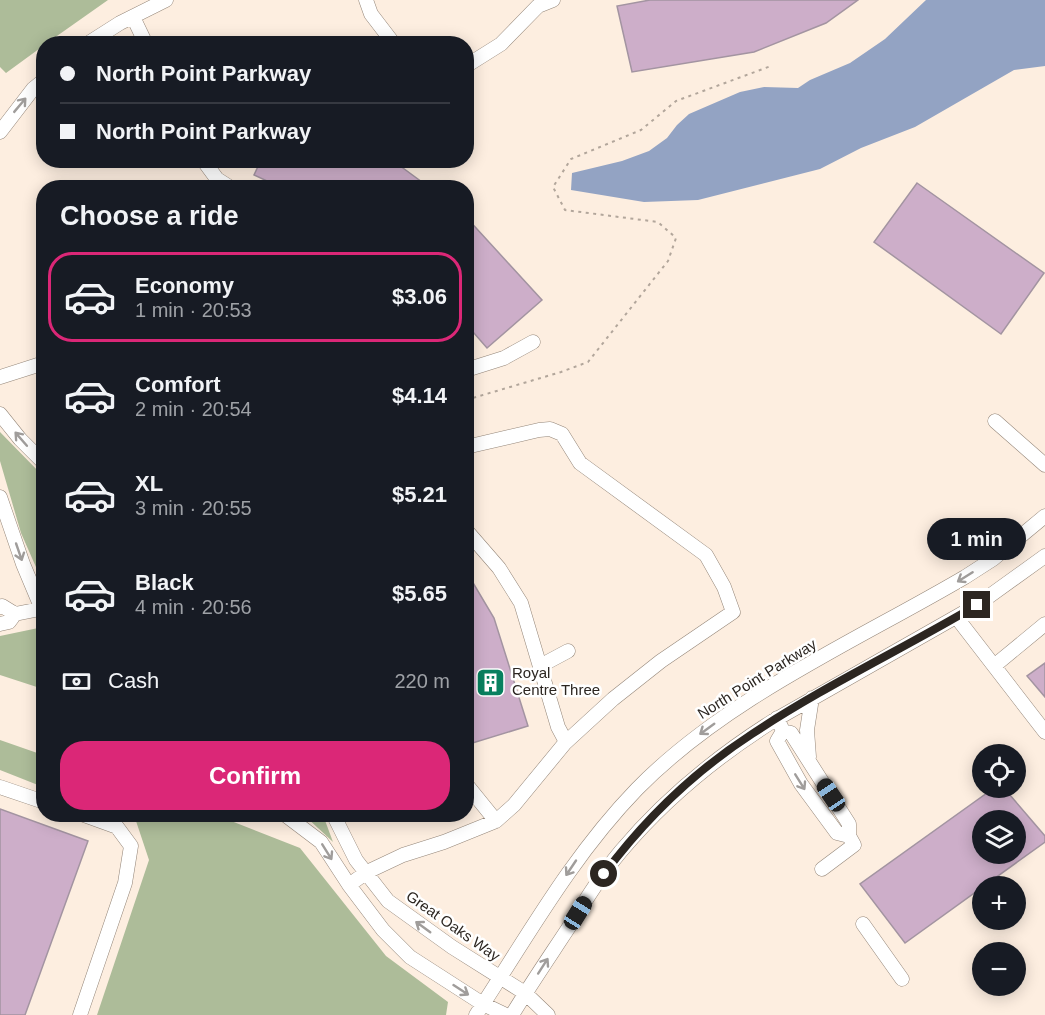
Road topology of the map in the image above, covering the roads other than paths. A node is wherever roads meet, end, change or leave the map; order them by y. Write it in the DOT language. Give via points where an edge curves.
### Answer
graph roads {
  1 [pos="166,0"];
  2 [pos="366,0"];
  3 [pos="553,0"];
  4 [pos="133,16"];
  5 [pos="100,36"];
  6 [pos="142,36"];
  7 [pos="388,36"];
  8 [pos="474,61"];
  9 [pos="36,87"];
  10 [pos="0,132"];
  11 [pos="209,168"];
  12 [pos="219,180"];
  13 [pos="533,342"];
  14 [pos="36,366"];
  15 [pos="474,367"];
  16 [pos="0,377"];
  17 [pos="0,414"];
  18 [pos="995,421"];
  19 [pos="474,445"];
  20 [pos="36,455"];
  21 [pos="1045,465"];
  22 [pos="0,497"];
  23 [pos="1045,516"];
  24 [pos="474,539"];
  25 [pos="1045,556"];
  26 [pos="36,596"];
  27 [pos="0,607"];
  28 [pos="36,612"];
  29 [pos="15,614"];
  30 [pos="957,618"];
  31 [pos="0,624"];
  32 [pos="1045,624"];
  33 [pos="568,651"];
  34 [pos="540,666"];
  35 [pos="994,666"];
  36 [pos="812,698"];
  37 [pos="777,718"];
  38 [pos="783,731"];
  39 [pos="1045,732"];
  40 [pos="566,742"];
  41 [pos="810,762"];
  42 [pos="0,787"];
  43 [pos="474,794"];
  44 [pos="36,799"];
  45 [pos="496,821"];
  46 [pos="103,822"];
  47 [pos="295,822"];
  48 [pos="337,822"];
  49 [pos="849,836"];
  50 [pos="822,869"];
  51 [pos="367,872"];
  52 [pos="349,885"];
  53 [pos="863,924"];
  54 [pos="499,978"];
  55 [pos="902,979"];
  56 [pos="525,993"];
  57 [pos="479,1010"];
  58 [pos="80,1015"];
  59 [pos="506,1015"];
  60 [pos="512,1015"];
  61 [pos="548,1015"];
  1 -- 4 [label="street"];
  2 -- 7 [label="street"];
  3 -- 8 [label="street" via="538,6 501,44"];
  4 -- 5 [label="street"];
  4 -- 6 [label="street"];
  10 -- 9 [label="street, one-way"];
  11 -- 12 [label="street"];
  13 -- 15 [label="street" via="504,358"];
  14 -- 16 [label="street"];
  20 -- 17 [label="street, one-way"];
  18 -- 21 [label="street"];
  19 -- 40 [label="street" via="539,430 562,434 580,463 706,555 734,612 661,661"];
  22 -- 26 [label="street, one-way"];
  23 -- 54 [label="street, North Point Parkway, one-way" via="965,577 760,693 676,753 637,789 591,841"];
  24 -- 34 [label="street" via="509,581"];
  25 -- 30 [label="street"];
  27 -- 29 [label="street"];
  28 -- 29 [label="street"];
  29 -- 31 [label="street" via="9,622"];
  30 -- 35 [label="street"];
  30 -- 36 [label="street"];
  32 -- 35 [label="street"];
  33 -- 34 [label="street"];
  34 -- 40 [label="street"];
  35 -- 39 [label="street"];
  36 -- 37 [label="street"];
  36 -- 41 [label="street" via="807,730"];
  37 -- 38 [label="street"];
  56 -- 37 [label="street, one-way" via="604,874 642,828 692,779"];
  38 -- 41 [label="street" via="791,733"];
  38 -- 49 [label="street, one-way" via="777,741 801,784 837,832"];
  40 -- 45 [label="street"];
  41 -- 49 [label="street" via="849,824"];
  42 -- 44 [label="street"];
  43 -- 45 [label="street"];
  45 -- 51 [label="street"];
  46 -- 58 [label="street" via="117,827 131,846 125,883"];
  47 -- 52 [label="street, one-way" via="321,842"];
  48 -- 51 [label="street, Great Oaks Way" via="356,860"];
  49 -- 50 [label="street" via="854,844"];
  51 -- 52 [label="street"];
  54 -- 51 [label="street, Great Oaks Way, one-way" via="388,901"];
  52 -- 57 [label="street, one-way" via="383,930 410,957"];
  53 -- 55 [label="street"];
  54 -- 56 [label="street, Great Oaks Way"];
  54 -- 57 [label="street, North Point Parkway"];
  56 -- 60 [label="street"];
  56 -- 61 [label="street, Great Oaks Way"];
  57 -- 59 [label="street"];
}
